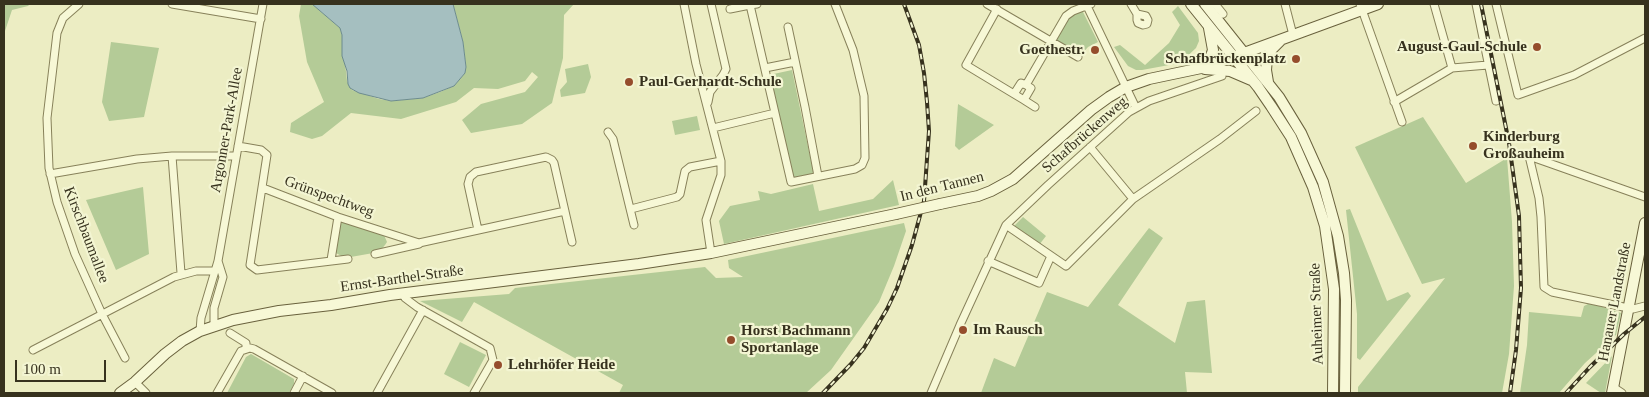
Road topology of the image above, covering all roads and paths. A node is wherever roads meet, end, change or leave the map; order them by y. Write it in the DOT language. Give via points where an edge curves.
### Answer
graph roads {
  1 [pos="79,4"];
  2 [pos="172,4"];
  3 [pos="263,4"];
  4 [pos="684,4"];
  5 [pos="711,4"];
  6 [pos="753,4"];
  7 [pos="835,4"];
  8 [pos="987,4"];
  9 [pos="1088,4"];
  10 [pos="1132,4"];
  11 [pos="1192,4"];
  12 [pos="1205,4"];
  13 [pos="1215,4"];
  14 [pos="1284,4"];
  15 [pos="1378,4"];
  16 [pos="1434,4"];
  17 [pos="1476,4"];
  18 [pos="1496,4"];
  19 [pos="1361,7"];
  20 [pos="730,9"];
  21 [pos="997,9"];
  22 [pos="1137,14"];
  23 [pos="1223,14"];
  24 [pos="261,19"];
  25 [pos="1208,26"];
  26 [pos="788,27"];
  27 [pos="1288,37"];
  28 [pos="1645,38"];
  29 [pos="1051,42"];
  30 [pos="1245,53"];
  31 [pos="1234,56"];
  32 [pos="1078,57"];
  33 [pos="795,62"];
  34 [pos="1488,65"];
  35 [pos="764,68"];
  36 [pos="1452,68"];
  37 [pos="1197,69"];
  38 [pos="1222,76"];
  39 [pos="699,77"];
  40 [pos="717,83"];
  41 [pos="1268,83"];
  42 [pos="1026,85"];
  43 [pos="1126,87"];
  44 [pos="1258,87"];
  45 [pos="1014,94"];
  46 [pos="1024,100"];
  47 [pos="1496,101"];
  48 [pos="1394,102"];
  49 [pos="708,105"];
  50 [pos="1035,107"];
  51 [pos="1136,108"];
  52 [pos="1256,112"];
  53 [pos="775,114"];
  54 [pos="1402,122"];
  55 [pos="713,128"];
  56 [pos="608,132"];
  57 [pos="238,146"];
  58 [pos="1090,147"];
  59 [pos="172,156"];
  60 [pos="236,156"];
  61 [pos="721,161"];
  62 [pos="50,174"];
  63 [pos="818,176"];
  64 [pos="262,188"];
  65 [pos="1645,197"];
  66 [pos="1133,199"];
  67 [pos="630,209"];
  68 [pos="565,211"];
  69 [pos="338,217"];
  70 [pos="1645,223"];
  71 [pos="634,225"];
  72 [pos="1006,225"];
  73 [pos="478,230"];
  74 [pos="572,242"];
  75 [pos="419,243"];
  76 [pos="711,253"];
  77 [pos="375,254"];
  78 [pos="1051,256"];
  79 [pos="348,259"];
  80 [pos="331,260"];
  81 [pos="218,261"];
  82 [pos="988,262"];
  83 [pos="214,271"];
  84 [pos="182,274"];
  85 [pos="402,293"];
  86 [pos="1645,306"];
  87 [pos="1629,308"];
  88 [pos="423,310"];
  89 [pos="102,314"];
  90 [pos="214,325"];
  91 [pos="200,331"];
  92 [pos="230,333"];
  93 [pos="246,348"];
  94 [pos="33,350"];
  95 [pos="125,358"];
  96 [pos="304,376"];
  97 [pos="135,382"];
  98 [pos="1612,390"];
  99 [pos="120,393"];
  100 [pos="146,393"];
  101 [pos="217,393"];
  102 [pos="294,393"];
  103 [pos="332,393"];
  104 [pos="377,393"];
  105 [pos="474,393"];
  106 [pos="931,393"];
  107 [pos="1333,393"];
  108 [pos="1344,393"];
  109 [pos="1622,393"];
  1 -- 62 [label="street, Kirschbaumallee" via="63,18 57,33 47,118"];
  2 -- 24 [label="street"];
  3 -- 24 [label="street, Argonner-Park-Allee"];
  4 -- 39 [label="street"];
  5 -- 40 [label="street" via="726,65 724,75"];
  6 -- 20 [label="street"];
  6 -- 35 [label="street"];
  7 -- 63 [label="street" via="854,50 864,96 865,158 855,169"];
  8 -- 21 [label="street"];
  9 -- 29 [label="street" via="1069,13"];
  9 -- 43 [label="street"];
  10 -- 22 [label="street"];
  11 -- 25 [label="street, Auheimer Straße"];
  12 -- 30 [label="street, Auheimer Straße"];
  13 -- 23 [label="street"];
  14 -- 27 [label="street"];
  15 -- 19 [label="street, In den Tannen"];
  16 -- 36 [label="street"];
  17 -- 34 [label="street"];
  18 -- 28 [label="street" via="1518,95 1574,76"];
  19 -- 27 [label="street, In den Tannen"];
  19 -- 48 [label="street"];
  21 -- 29 [label="street"];
  21 -- 45 [label="street" via="966,65"];
  24 -- 57 [label="street, Argonner-Park-Allee"];
  25 -- 31 [label="street, Auheimer Straße"];
  25 -- 37 [label="street" via="1212,54"];
  26 -- 33 [label="street"];
  27 -- 30 [label="street, In den Tannen"];
  27 -- 41 [label="street" via="1275,45 1267,58"];
  29 -- 32 [label="street"];
  29 -- 42 [label="street"];
  30 -- 31 [label="street, In den Tannen"];
  30 -- 41 [label="street, Auheimer Straße"];
  31 -- 37 [label="street, In den Tannen"];
  31 -- 44 [label="street, Auheimer Straße"];
  33 -- 35 [label="street"];
  33 -- 63 [label="street"];
  34 -- 36 [label="street"];
  34 -- 47 [label="street"];
  35 -- 53 [label="street"];
  36 -- 48 [label="street"];
  37 -- 43 [label="street, In den Tannen"];
  37 -- 44 [label="street" via="1235,72"];
  38 -- 51 [label="street, Schafbrückenweg"];
  39 -- 40 [label="street" via="706,82"];
  39 -- 49 [label="street"];
  40 -- 49 [label="street" via="710,92"];
  41 -- 108 [label="street, Auheimer Straße" via="1290,114 1310,152 1332,210 1346,300"];
  42 -- 45 [label="street" via="1021,82"];
  42 -- 46 [label="street" via="1031,88"];
  43 -- 51 [label="street"];
  43 -- 76 [label="street, In den Tannen, bridge" via="1091,110 1013,179 984,193"];
  44 -- 107 [label="street, Auheimer Straße" via="1282,122 1305,167 1325,226 1334,289"];
  45 -- 46 [label="street"];
  46 -- 50 [label="street"];
  48 -- 54 [label="street"];
  49 -- 55 [label="street"];
  51 -- 58 [label="street, Schafbrückenweg"];
  52 -- 66 [label="street"];
  53 -- 55 [label="street"];
  53 -- 63 [label="street" via="791,182"];
  55 -- 61 [label="street"];
  56 -- 67 [label="street" via="614,140"];
  57 -- 60 [label="street, Argonner-Park-Allee"];
  57 -- 64 [label="street, Grünspechtweg" via="266,153"];
  58 -- 66 [label="street"];
  58 -- 72 [label="street, Schafbrückenweg"];
  59 -- 60 [label="street"];
  59 -- 62 [label="street"];
  59 -- 84 [label="street"];
  60 -- 81 [label="street, Argonner-Park-Allee"];
  61 -- 67 [label="street" via="690,167 685,171 677,198"];
  61 -- 76 [label="street" via="721,175 706,220"];
  62 -- 89 [label="street, Kirschbaumallee" via="70,242"];
  64 -- 69 [label="street, Grünspechtweg"];
  64 -- 80 [label="street" via="250,266 257,270"];
  65 -- 87 [label="street" via="1529,156 1539,198 1544,287 1552,292"];
  66 -- 78 [label="street" via="1066,266"];
  67 -- 71 [label="street"];
  68 -- 73 [label="street"];
  68 -- 73 [label="street" via="552,160 546,157 476,172 468,184"];
  68 -- 74 [label="street"];
  69 -- 75 [label="street, Grünspechtweg"];
  69 -- 80 [label="street"];
  70 -- 87 [label="street, Hanauer Landstraße"];
  72 -- 78 [label="street"];
  72 -- 82 [label="street"];
  73 -- 75 [label="street"];
  75 -- 77 [label="street"];
  76 -- 85 [label="street, Ernst-Barthel-Straße"];
  78 -- 82 [label="street" via="1039,283"];
  79 -- 80 [label="street"];
  81 -- 83 [label="street, Argonner-Park-Allee"];
  81 -- 90 [label="street, Argonner-Park-Allee" via="223,277 214,308"];
  82 -- 106 [label="street"];
  83 -- 84 [label="street"];
  83 -- 91 [label="street, Argonner-Park-Allee"];
  84 -- 89 [label="street"];
  85 -- 88 [label="street"];
  85 -- 90 [label="street, Ernst-Barthel-Straße" via="279,311"];
  86 -- 87 [label="street"];
  87 -- 98 [label="street, Hanauer Landstraße"];
  88 -- 104 [label="street"];
  88 -- 105 [label="street" via="490,348 493,360"];
  89 -- 94 [label="street"];
  89 -- 95 [label="street, Kirschbaumallee"];
  90 -- 91 [label="street, Ernst-Barthel-Straße"];
  91 -- 97 [label="street, Ernst-Barthel-Straße" via="165,354"];
  92 -- 93 [label="street" via="246,343"];
  93 -- 96 [label="street" via="254,348"];
  93 -- 101 [label="street" via="241,350"];
  96 -- 102 [label="street"];
  96 -- 103 [label="street"];
  97 -- 99 [label="street, Ernst-Barthel-Straße"];
  97 -- 100 [label="street"];
  98 -- 109 [label="street, Hanauer Landstraße"];
}
